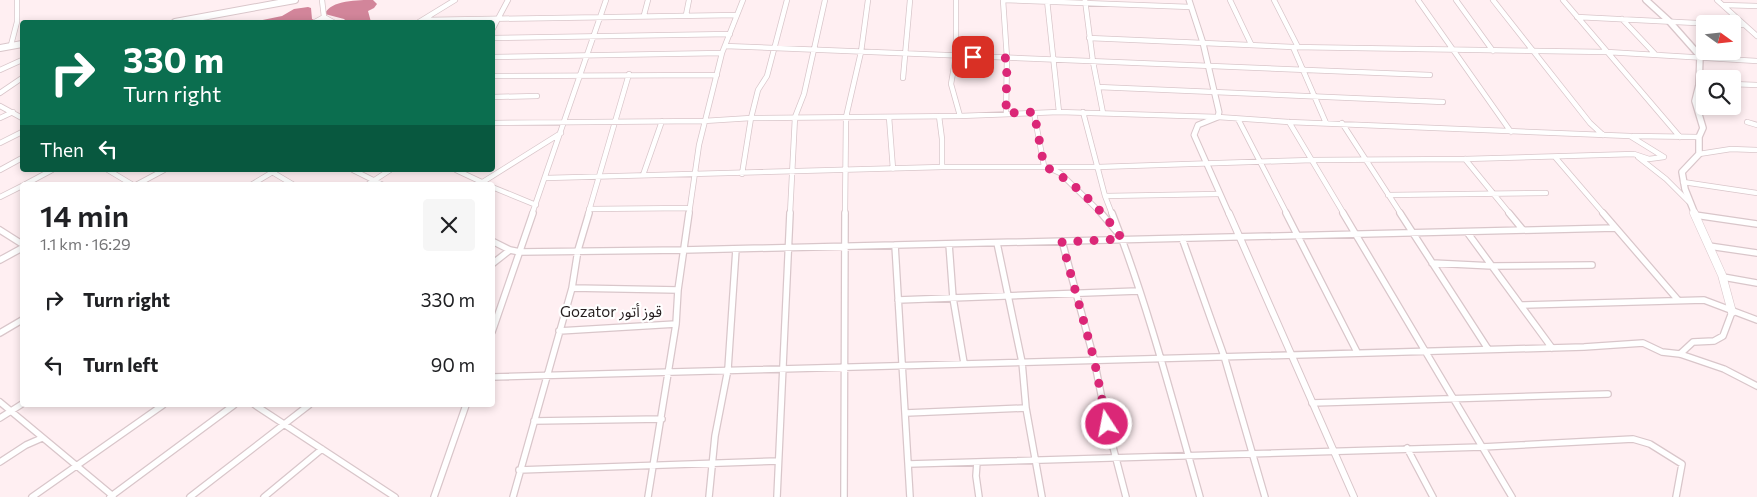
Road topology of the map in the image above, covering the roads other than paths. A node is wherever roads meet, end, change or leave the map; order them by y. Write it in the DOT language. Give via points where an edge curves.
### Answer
graph roads {
  1 [pos="17,0"];
  2 [pos="295,0"];
  3 [pos="322,0"];
  4 [pos="455,0"];
  5 [pos="508,0"];
  6 [pos="606,0"];
  7 [pos="648,0"];
  8 [pos="689,0"];
  9 [pos="743,0"];
  10 [pos="787,0"];
  11 [pos="825,0"];
  12 [pos="868,0"];
  13 [pos="910,0"];
  14 [pos="956,0"];
  15 [pos="1151,0"];
  16 [pos="1189,0"];
  17 [pos="1230,0"];
  18 [pos="1274,0"];
  19 [pos="1418,0"];
  20 [pos="1456,0"];
  21 [pos="1493,0"];
  22 [pos="1563,0"];
  23 [pos="1646,0"];
  24 [pos="1717,0"];
  25 [pos="1047,1"];
  26 [pos="1085,1"];
  27 [pos="1119,2"];
  28 [pos="1152,5"];
  29 [pos="1722,5"];
  30 [pos="1757,6"];
  31 [pos="1191,7"];
  32 [pos="644,15"];
  33 [pos="686,15"];
  34 [pos="737,15"];
  35 [pos="600,16"];
  36 [pos="324,17"];
  37 [pos="1577,17"];
  38 [pos="499,18"];
  39 [pos="1622,19"];
  40 [pos="187,20"];
  41 [pos="319,20"];
  42 [pos="329,20"];
  43 [pos="423,20"];
  44 [pos="447,20"];
  45 [pos="1669,21"];
  46 [pos="1696,23"];
  47 [pos="495,25"];
  48 [pos="1741,25"];
  49 [pos="1745,25"];
  50 [pos="730,34"];
  51 [pos="594,35"];
  52 [pos="1757,36"];
  53 [pos="495,38"];
  54 [pos="1089,38"];
  55 [pos="1203,43"];
  56 [pos="20,44"];
  57 [pos="20,44"];
  58 [pos="1251,44"];
  59 [pos="11,45"];
  60 [pos="725,46"];
  61 [pos="1296,47"];
  62 [pos="1,48"];
  63 [pos="773,49"];
  64 [pos="1451,49"];
  65 [pos="812,51"];
  66 [pos="1492,51"];
  67 [pos="1534,51"];
  68 [pos="1696,51"];
  69 [pos="861,52"];
  70 [pos="1607,52"];
  71 [pos="722,53"];
  72 [pos="588,54"];
  73 [pos="1655,54"];
  74 [pos="906,55"];
  75 [pos="956,56"];
  76 [pos="1696,56"];
  77 [pos="495,57"];
  78 [pos="1007,58"];
  79 [pos="1741,60"];
  80 [pos="20,61"];
  81 [pos="1053,61"];
  82 [pos="1757,61"];
  83 [pos="1093,62"];
  84 [pos="1208,67"];
  85 [pos="0,70"];
  86 [pos="1303,72"];
  87 [pos="581,74"];
  88 [pos="629,74"];
  89 [pos="717,74"];
  90 [pos="495,76"];
  91 [pos="1430,76"];
  92 [pos="903,78"];
  93 [pos="20,79"];
  94 [pos="1741,84"];
  95 [pos="1757,85"];
  96 [pos="1098,87"];
  97 [pos="1213,92"];
  98 [pos="0,93"];
  99 [pos="537,96"];
  100 [pos="495,97"];
  101 [pos="1315,98"];
  102 [pos="1443,102"];
  103 [pos="0,106"];
  104 [pos="13,112"];
  105 [pos="1034,112"];
  106 [pos="1059,112"];
  107 [pos="1083,112"];
  108 [pos="1006,113"];
  109 [pos="1104,113"];
  110 [pos="1699,115"];
  111 [pos="939,116"];
  112 [pos="960,116"];
  113 [pos="1218,116"];
  114 [pos="20,117"];
  115 [pos="795,117"];
  116 [pos="846,117"];
  117 [pos="889,117"];
  118 [pos="0,118"];
  119 [pos="751,118"];
  120 [pos="1238,119"];
  121 [pos="615,121"];
  122 [pos="662,121"];
  123 [pos="704,121"];
  124 [pos="565,122"];
  125 [pos="1289,122"];
  126 [pos="1747,122"];
  127 [pos="495,123"];
  128 [pos="1326,123"];
  129 [pos="1342,123"];
  130 [pos="1757,125"];
  131 [pos="561,132"];
  132 [pos="1511,132"];
  133 [pos="20,133"];
  134 [pos="1603,135"];
  135 [pos="1630,136"];
  136 [pos="1680,137"];
  137 [pos="1699,138"];
  138 [pos="0,143"];
  139 [pos="1757,150"];
  140 [pos="1634,154"];
  141 [pos="1699,154"];
  142 [pos="1555,157"];
  143 [pos="20,159"];
  144 [pos="1465,159"];
  145 [pos="1312,160"];
  146 [pos="1366,160"];
  147 [pos="1260,162"];
  148 [pos="1207,163"];
  149 [pos="1044,166"];
  150 [pos="942,167"];
  151 [pos="1098,167"];
  152 [pos="892,169"];
  153 [pos="0,170"];
  154 [pos="845,170"];
  155 [pos="48,172"];
  156 [pos="112,172"];
  157 [pos="160,172"];
  158 [pos="272,172"];
  159 [pos="275,172"];
  160 [pos="357,172"];
  161 [pos="387,172"];
  162 [pos="459,172"];
  163 [pos="794,172"];
  164 [pos="695,174"];
  165 [pos="742,174"];
  166 [pos="643,175"];
  167 [pos="599,176"];
  168 [pos="546,178"];
  169 [pos="374,180"];
  170 [pos="29,182"];
  171 [pos="130,182"];
  172 [pos="141,182"];
  173 [pos="256,182"];
  174 [pos="290,182"];
  175 [pos="371,182"];
  176 [pos="378,182"];
  177 [pos="477,182"];
  178 [pos="483,182"];
  179 [pos="1682,182"];
  180 [pos="20,187"];
  181 [pos="495,188"];
  182 [pos="1546,193"];
  183 [pos="1757,193"];
  184 [pos="1218,194"];
  185 [pos="1493,194"];
  186 [pos="1388,195"];
  187 [pos="1105,196"];
  188 [pos="0,198"];
  189 [pos="1689,202"];
  190 [pos="536,205"];
  191 [pos="690,208"];
  192 [pos="589,209"];
  193 [pos="1695,215"];
  194 [pos="1757,224"];
  195 [pos="1615,228"];
  196 [pos="0,230"];
  197 [pos="1523,230"];
  198 [pos="1467,232"];
  199 [pos="1412,233"];
  200 [pos="1356,234"];
  201 [pos="1238,236"];
  202 [pos="1297,236"];
  203 [pos="1182,238"];
  204 [pos="1122,239"];
  205 [pos="1062,242"];
  206 [pos="495,243"];
  207 [pos="997,243"];
  208 [pos="949,244"];
  209 [pos="20,245"];
  210 [pos="895,245"];
  211 [pos="846,246"];
  212 [pos="1709,246"];
  213 [pos="20,247"];
  214 [pos="789,248"];
  215 [pos="736,249"];
  216 [pos="510,250"];
  217 [pos="578,250"];
  218 [pos="683,250"];
  219 [pos="520,252"];
  220 [pos="1757,253"];
  221 [pos="0,260"];
  222 [pos="495,262"];
  223 [pos="1432,263"];
  224 [pos="1592,265"];
  225 [pos="1493,266"];
  226 [pos="1723,277"];
  227 [pos="1757,283"];
  228 [pos="572,288"];
  229 [pos="678,290"];
  230 [pos="1138,292"];
  231 [pos="1076,294"];
  232 [pos="1008,297"];
  233 [pos="953,298"];
  234 [pos="898,300"];
  235 [pos="1678,300"];
  236 [pos="1522,306"];
  237 [pos="1732,312"];
  238 [pos="1757,320"];
  239 [pos="20,321"];
  240 [pos="495,323"];
  241 [pos="676,324"];
  242 [pos="559,331"];
  243 [pos="0,333"];
  244 [pos="1552,348"];
  245 [pos="1488,349"];
  246 [pos="1425,351"];
  247 [pos="1357,352"];
  248 [pos="1291,354"];
  249 [pos="1680,354"];
  250 [pos="1224,356"];
  251 [pos="1160,358"];
  252 [pos="1094,359"];
  253 [pos="1022,362"];
  254 [pos="964,363"];
  255 [pos="903,365"];
  256 [pos="843,367"];
  257 [pos="728,369"];
  258 [pos="783,369"];
  259 [pos="668,372"];
  260 [pos="546,375"];
  261 [pos="495,377"];
  262 [pos="1757,386"];
  263 [pos="1608,394"];
  264 [pos="1452,398"];
  265 [pos="0,402"];
  266 [pos="1312,403"];
  267 [pos="20,405"];
  268 [pos="160,407"];
  269 [pos="231,407"];
  270 [pos="258,407"];
  271 [pos="307,407"];
  272 [pos="465,407"];
  273 [pos="1026,408"];
  274 [pos="11,412"];
  275 [pos="906,413"];
  276 [pos="0,418"];
  277 [pos="662,419"];
  278 [pos="534,421"];
  279 [pos="284,424"];
  280 [pos="42,438"];
  281 [pos="1482,447"];
  282 [pos="1407,448"];
  283 [pos="322,449"];
  284 [pos="1334,451"];
  285 [pos="1252,454"];
  286 [pos="1188,456"];
  287 [pos="1116,458"];
  288 [pos="778,460"];
  289 [pos="1036,460"];
  290 [pos="0,462"];
  291 [pos="712,462"];
  292 [pos="977,462"];
  293 [pos="654,464"];
  294 [pos="909,464"];
  295 [pos="75,466"];
  296 [pos="519,470"];
  297 [pos="32,497"];
  298 [pos="112,497"];
  299 [pos="190,497"];
  300 [pos="264,497"];
  301 [pos="395,497"];
  302 [pos="434,497"];
  303 [pos="513,497"];
  304 [pos="648,497"];
  305 [pos="709,497"];
  306 [pos="777,497"];
  307 [pos="844,497"];
  308 [pos="910,497"];
  309 [pos="979,497"];
  310 [pos="1042,497"];
  311 [pos="1126,497"];
  312 [pos="1200,497"];
  313 [pos="1265,497"];
  314 [pos="1354,497"];
  315 [pos="1433,497"];
  316 [pos="1512,497"];
  317 [pos="1676,497"];
  1 -- 59 [label="street" via="17,22"];
  2 -- 40 [label="highway"];
  3 -- 36 [label="street"];
  4 -- 43 [label="street"];
  5 -- 38 [label="street"];
  6 -- 35 [label="street"];
  7 -- 32 [label="street"];
  8 -- 33 [label="street"];
  9 -- 34 [label="street"];
  10 -- 63 [label="street"];
  11 -- 65 [label="street"];
  12 -- 69 [label="street"];
  13 -- 74 [label="street"];
  14 -- 75 [label="street"];
  15 -- 28 [label="street"];
  16 -- 31 [label="street"];
  17 -- 58 [label="street"];
  18 -- 61 [label="street"];
  19 -- 64 [label="street"];
  20 -- 66 [label="street"];
  21 -- 67 [label="street"];
  22 -- 37 [label="street"];
  23 -- 45 [label="main road"];
  24 -- 29 [label="street"];
  25 -- 26 [label="street"];
  25 -- 78 [label="street" via="1003,0"];
  25 -- 81 [label="street"];
  26 -- 27 [label="street"];
  26 -- 54 [label="street"];
  27 -- 28 [label="street"];
  28 -- 31 [label="street"];
  29 -- 30 [label="street"];
  29 -- 49 [label="street"];
  31 -- 55 [label="street"];
  32 -- 33 [label="street"];
  32 -- 35 [label="street"];
  33 -- 34 [label="street"];
  34 -- 50 [label="street"];
  35 -- 38 [label="street"];
  35 -- 51 [label="street"];
  36 -- 41 [label="street"];
  36 -- 42 [label="street"];
  37 -- 39 [label="street"];
  37 -- 70 [label="street"];
  38 -- 44 [label="street"];
  38 -- 47 [label="street"];
  39 -- 45 [label="street"];
  39 -- 73 [label="street"];
  45 -- 46 [label="street"];
  45 -- 68 [label="main road"];
  48 -- 49 [label="street"];
  49 -- 52 [label="street"];
  50 -- 51 [label="street"];
  50 -- 60 [label="street"];
  51 -- 53 [label="street"];
  51 -- 72 [label="street"];
  54 -- 55 [label="street"];
  54 -- 83 [label="street"];
  55 -- 58 [label="street"];
  55 -- 84 [label="street"];
  56 -- 59 [label="highway"];
  57 -- 62 [label="highway"];
  58 -- 61 [label="street"];
  59 -- 62 [label="highway"];
  60 -- 63 [label="street"];
  60 -- 71 [label="street"];
  61 -- 64 [label="street"];
  61 -- 86 [label="street"];
  63 -- 65 [label="street"];
  63 -- 119 [label="street"];
  64 -- 66 [label="street"];
  64 -- 132 [label="street"];
  65 -- 69 [label="street"];
  65 -- 115 [label="street" via="804,94"];
  66 -- 67 [label="street"];
  67 -- 70 [label="street"];
  67 -- 134 [label="street"];
  69 -- 74 [label="street"];
  69 -- 116 [label="street"];
  70 -- 73 [label="street"];
  70 -- 136 [label="street"];
  71 -- 72 [label="street"];
  71 -- 89 [label="street"];
  72 -- 77 [label="street"];
  72 -- 87 [label="street"];
  73 -- 76 [label="street"];
  74 -- 75 [label="street"];
  74 -- 92 [label="street"];
  75 -- 78 [label="street"];
  75 -- 112 [label="street" via="950,84"];
  78 -- 81 [label="street"];
  78 -- 108 [label="street"];
  79 -- 82 [label="street"];
  80 -- 85 [label="street"];
  81 -- 83 [label="street"];
  81 -- 106 [label="street"];
  83 -- 84 [label="street"];
  83 -- 96 [label="street"];
  84 -- 86 [label="street"];
  84 -- 97 [label="street"];
  86 -- 91 [label="street"];
  86 -- 101 [label="street"];
  87 -- 88 [label="street"];
  87 -- 90 [label="street"];
  87 -- 124 [label="street"];
  88 -- 89 [label="street"];
  88 -- 121 [label="street"];
  89 -- 123 [label="street"];
  93 -- 98 [label="street"];
  94 -- 95 [label="street"];
  96 -- 97 [label="street"];
  96 -- 109 [label="street"];
  97 -- 101 [label="street"];
  97 -- 113 [label="street"];
  99 -- 100 [label="street"];
  101 -- 102 [label="street"];
  101 -- 128 [label="street"];
  103 -- 104 [label="street"];
  104 -- 114 [label="street"];
  104 -- 118 [label="street"];
  105 -- 106 [label="street"];
  105 -- 108 [label="street"];
  105 -- 149 [label="street"];
  106 -- 107 [label="street"];
  107 -- 109 [label="street"];
  107 -- 151 [label="street"];
  108 -- 112 [label="street"];
  109 -- 113 [label="street"];
  110 -- 137 [label="main road" via="1703,128"];
  111 -- 112 [label="street"];
  111 -- 117 [label="street"];
  111 -- 150 [label="street"];
  113 -- 120 [label="street"];
  113 -- 148 [label="street" via="1198,124 1195,129 1194,135"];
  115 -- 116 [label="street"];
  115 -- 119 [label="street"];
  115 -- 163 [label="street"];
  116 -- 117 [label="street"];
  116 -- 154 [label="street"];
  117 -- 152 [label="street"];
  119 -- 123 [label="street"];
  119 -- 165 [label="street"];
  120 -- 125 [label="street"];
  120 -- 147 [label="street"];
  121 -- 122 [label="street"];
  121 -- 124 [label="street"];
  121 -- 167 [label="street"];
  122 -- 123 [label="street"];
  122 -- 166 [label="street"];
  123 -- 164 [label="street"];
  124 -- 127 [label="street"];
  124 -- 131 [label="street"];
  125 -- 128 [label="street"];
  125 -- 145 [label="street"];
  126 -- 130 [label="street"];
  128 -- 129 [label="street"];
  129 -- 132 [label="street"];
  129 -- 146 [label="street"];
  131 -- 168 [label="street"];
  131 -- 178 [label="street"];
  132 -- 134 [label="street"];
  133 -- 138 [label="street"];
  134 -- 135 [label="street"];
  135 -- 136 [label="street"];
  135 -- 140 [label="street" via="1664,157 1648,159"];
  136 -- 137 [label="street"];
  137 -- 141 [label="main road"];
  139 -- 141 [label="street" via="1731,149"];
  140 -- 142 [label="street"];
  140 -- 189 [label="street"];
  141 -- 179 [label="main road" via="1682,172"];
  142 -- 144 [label="street"];
  142 -- 195 [label="street"];
  143 -- 153 [label="street"];
  144 -- 146 [label="street"];
  144 -- 185 [label="street"];
  145 -- 146 [label="street"];
  145 -- 147 [label="street"];
  145 -- 200 [label="street"];
  146 -- 186 [label="street"];
  147 -- 148 [label="street"];
  147 -- 202 [label="street"];
  148 -- 151 [label="street"];
  148 -- 184 [label="street"];
  149 -- 150 [label="street"];
  149 -- 151 [label="street"];
  149 -- 204 [label="street" via="1060,174 1089,200"];
  150 -- 152 [label="street"];
  151 -- 187 [label="street"];
  152 -- 154 [label="street"];
  154 -- 163 [label="street"];
  154 -- 211 [label="street"];
  155 -- 170 [label="street"];
  156 -- 171 [label="street"];
  157 -- 172 [label="street"];
  158 -- 173 [label="street"];
  159 -- 174 [label="street"];
  160 -- 169 [label="street"];
  161 -- 169 [label="street"];
  162 -- 177 [label="street"];
  163 -- 165 [label="street"];
  163 -- 214 [label="street"];
  164 -- 165 [label="street"];
  164 -- 166 [label="street"];
  164 -- 191 [label="street"];
  166 -- 167 [label="street"];
  167 -- 168 [label="street"];
  167 -- 192 [label="street"];
  168 -- 190 [label="street"];
  169 -- 175 [label="street"];
  169 -- 176 [label="street"];
  179 -- 183 [label="street"];
  179 -- 189 [label="main road"];
  180 -- 188 [label="street"];
  181 -- 190 [label="street"];
  182 -- 185 [label="street"];
  184 -- 187 [label="street"];
  184 -- 201 [label="street"];
  185 -- 186 [label="street"];
  185 -- 197 [label="street"];
  186 -- 199 [label="street"];
  187 -- 204 [label="street"];
  189 -- 193 [label="main road"];
  190 -- 219 [label="street"];
  191 -- 192 [label="street"];
  191 -- 218 [label="street"];
  192 -- 217 [label="street"];
  193 -- 194 [label="street"];
  193 -- 212 [label="main road"];
  195 -- 197 [label="street"];
  195 -- 235 [label="street"];
  196 -- 209 [label="street"];
  197 -- 198 [label="street"];
  198 -- 199 [label="street"];
  198 -- 225 [label="street"];
  199 -- 200 [label="street"];
  199 -- 223 [label="street"];
  200 -- 202 [label="street"];
  200 -- 246 [label="street"];
  201 -- 202 [label="street"];
  201 -- 203 [label="street"];
  201 -- 248 [label="street"];
  202 -- 247 [label="street"];
  203 -- 204 [label="street"];
  203 -- 250 [label="street"];
  204 -- 205 [label="street"];
  204 -- 230 [label="street"];
  205 -- 207 [label="street"];
  205 -- 231 [label="street"];
  206 -- 216 [label="street"];
  207 -- 208 [label="street"];
  207 -- 232 [label="street"];
  208 -- 210 [label="street"];
  208 -- 233 [label="street"];
  210 -- 211 [label="street"];
  210 -- 234 [label="street"];
  211 -- 214 [label="street"];
  211 -- 256 [label="street"];
  212 -- 220 [label="street"];
  212 -- 226 [label="main road"];
  213 -- 221 [label="street"];
  214 -- 215 [label="street"];
  214 -- 258 [label="street"];
  215 -- 218 [label="street"];
  215 -- 257 [label="street"];
  216 -- 219 [label="street"];
  216 -- 222 [label="street"];
  217 -- 218 [label="street"];
  217 -- 219 [label="street"];
  217 -- 228 [label="street"];
  218 -- 229 [label="street"];
  219 -- 240 [label="street"];
  223 -- 225 [label="street"];
  223 -- 245 [label="street"];
  224 -- 225 [label="street"];
  225 -- 236 [label="street"];
  226 -- 227 [label="street"];
  226 -- 237 [label="main road"];
  228 -- 229 [label="street"];
  228 -- 242 [label="street"];
  229 -- 241 [label="street"];
  230 -- 231 [label="street"];
  230 -- 251 [label="street"];
  231 -- 232 [label="street"];
  231 -- 252 [label="street"];
  232 -- 233 [label="street"];
  232 -- 253 [label="street"];
  233 -- 234 [label="street"];
  233 -- 254 [label="street"];
  234 -- 255 [label="street"];
  235 -- 236 [label="street"];
  235 -- 237 [label="street" via="1713,302"];
  236 -- 244 [label="street"];
  237 -- 238 [label="street"];
  237 -- 249 [label="street" via="1723,336 1714,341 1693,342"];
  239 -- 243 [label="street"];
  241 -- 242 [label="street"];
  241 -- 259 [label="street"];
  242 -- 260 [label="street"];
  244 -- 245 [label="street"];
  244 -- 249 [label="street" via="1643,343 1662,352"];
  245 -- 246 [label="street"];
  246 -- 247 [label="street"];
  246 -- 264 [label="street"];
  247 -- 248 [label="street"];
  248 -- 250 [label="street"];
  248 -- 266 [label="street"];
  249 -- 262 [label="street" via="1724,369"];
  250 -- 251 [label="street"];
  250 -- 285 [label="street"];
  251 -- 252 [label="street"];
  251 -- 286 [label="street"];
  252 -- 253 [label="street"];
  252 -- 287 [label="street"];
  253 -- 254 [label="street"];
  253 -- 273 [label="street"];
  254 -- 255 [label="street"];
  255 -- 256 [label="street"];
  255 -- 275 [label="street"];
  256 -- 258 [label="street"];
  256 -- 307 [label="street"];
  257 -- 258 [label="street"];
  257 -- 259 [label="street"];
  257 -- 291 [label="street"];
  258 -- 288 [label="street"];
  259 -- 260 [label="street"];
  259 -- 277 [label="street"];
  260 -- 261 [label="street"];
  260 -- 278 [label="street"];
  263 -- 264 [label="street"];
  264 -- 266 [label="street"];
  264 -- 281 [label="street"];
  265 -- 274 [label="street"];
  266 -- 284 [label="street"];
  267 -- 274 [label="street"];
  268 -- 295 [label="street"];
  269 -- 298 [label="street"];
  270 -- 279 [label="street"];
  271 -- 279 [label="street"];
  272 -- 302 [label="street"];
  273 -- 275 [label="street"];
  273 -- 289 [label="street"];
  274 -- 276 [label="street"];
  274 -- 280 [label="street"];
  275 -- 294 [label="street"];
  277 -- 278 [label="street"];
  277 -- 293 [label="street"];
  278 -- 296 [label="street"];
  279 -- 283 [label="street"];
  279 -- 299 [label="street"];
  280 -- 290 [label="street" via="26,444"];
  280 -- 295 [label="street"];
  281 -- 282 [label="street"];
  281 -- 316 [label="street"];
  281 -- 317 [label="street" via="1643,441 1682,464"];
  282 -- 284 [label="street"];
  282 -- 315 [label="street"];
  283 -- 300 [label="street"];
  283 -- 301 [label="street"];
  284 -- 285 [label="street"];
  284 -- 314 [label="street"];
  285 -- 286 [label="street"];
  285 -- 313 [label="street"];
  286 -- 287 [label="street"];
  286 -- 312 [label="street"];
  287 -- 289 [label="street"];
  287 -- 311 [label="street"];
  288 -- 291 [label="street"];
  288 -- 306 [label="street"];
  289 -- 292 [label="street"];
  289 -- 310 [label="street"];
  291 -- 293 [label="street"];
  291 -- 305 [label="street"];
  292 -- 294 [label="street"];
  292 -- 309 [label="street"];
  293 -- 296 [label="street"];
  293 -- 304 [label="street"];
  294 -- 308 [label="street"];
  295 -- 297 [label="street"];
  295 -- 298 [label="street"];
  296 -- 303 [label="street"];
}
